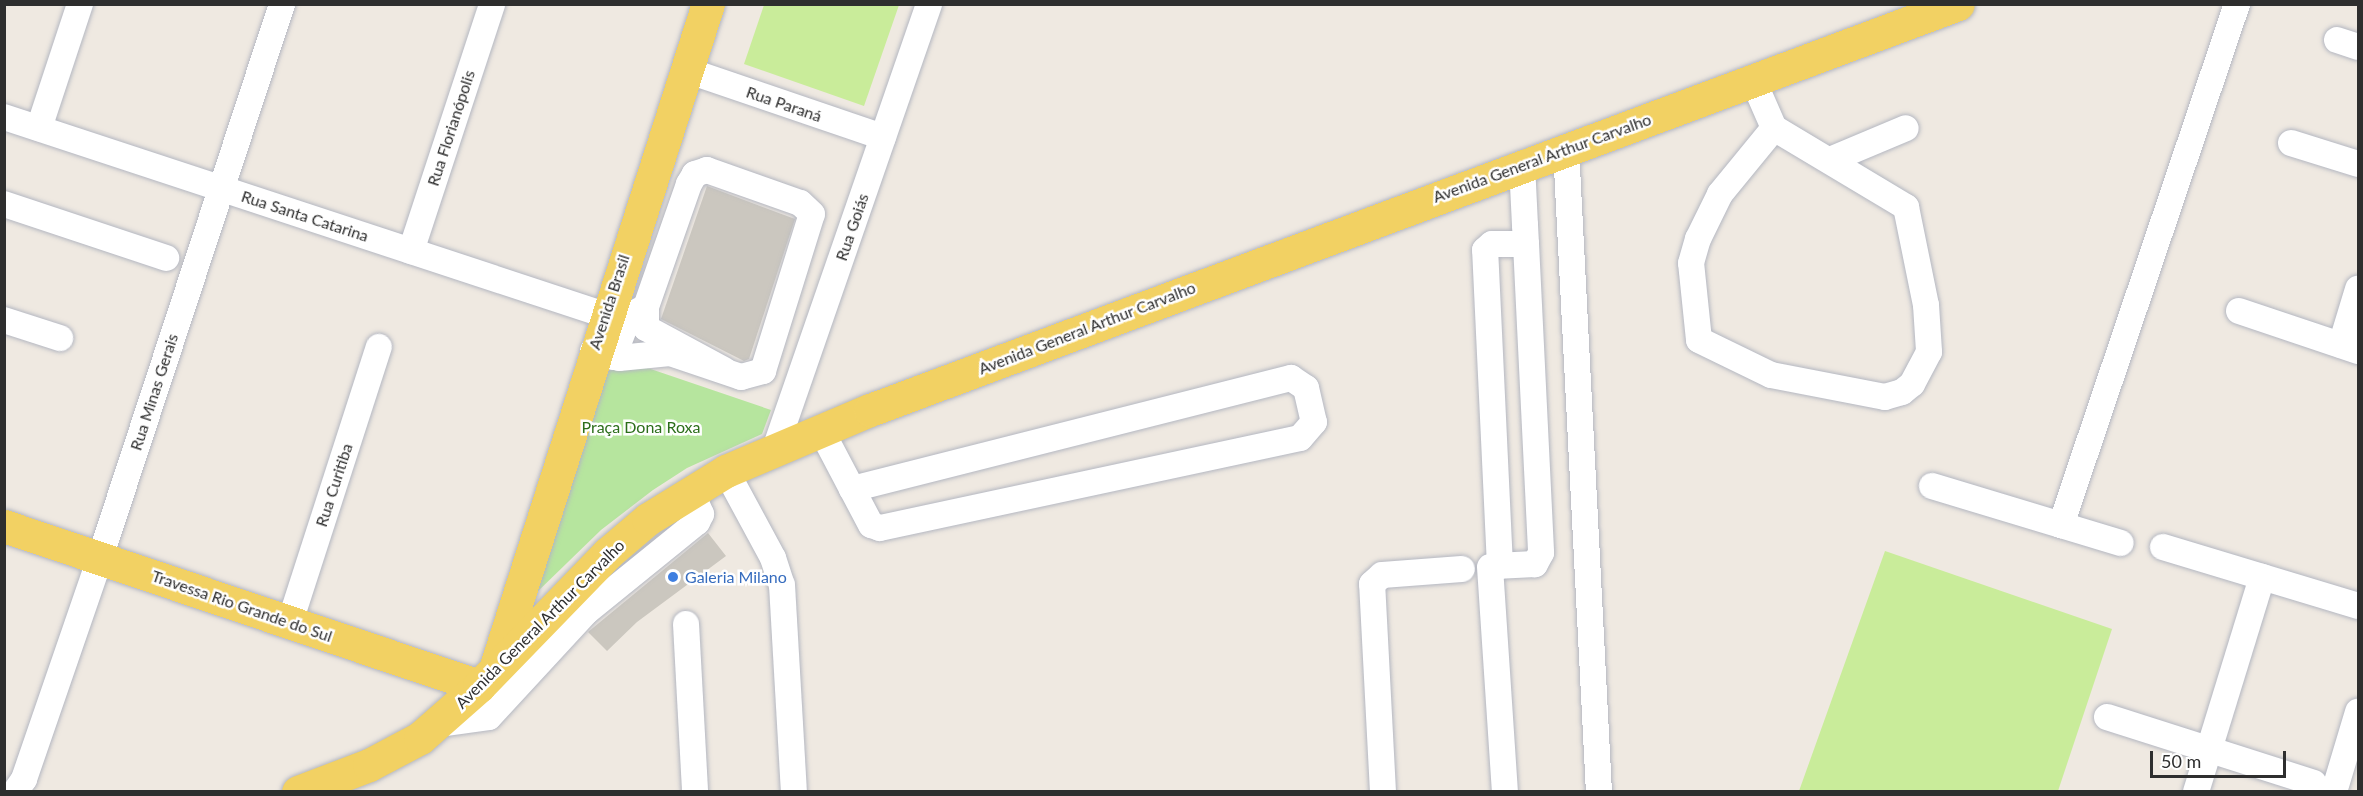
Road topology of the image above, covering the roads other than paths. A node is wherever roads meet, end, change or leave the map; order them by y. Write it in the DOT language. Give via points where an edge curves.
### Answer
graph roads {
  1 [pos="80,4"];
  2 [pos="282,4"];
  3 [pos="492,4"];
  4 [pos="708,4"];
  5 [pos="929,4"];
  6 [pos="1958,4"];
  7 [pos="2237,4"];
  8 [pos="686,70"];
  9 [pos="1753,80"];
  10 [pos="4,117"];
  11 [pos="39,128"];
  12 [pos="1774,128"];
  13 [pos="1906,128"];
  14 [pos="883,137"];
  15 [pos="2291,143"];
  16 [pos="1566,148"];
  17 [pos="1830,160"];
  18 [pos="1522,164"];
  19 [pos="2358,164"];
  20 [pos="221,188"];
  21 [pos="4,204"];
  22 [pos="1526,244"];
  23 [pos="411,251"];
  24 [pos="166,258"];
  25 [pos="2358,289"];
  26 [pos="646,308"];
  27 [pos="2239,311"];
  28 [pos="605,315"];
  29 [pos="4,320"];
  30 [pos="60,338"];
  31 [pos="379,347"];
  32 [pos="2350,348"];
  33 [pos="603,354"];
  34 [pos="724,370"];
  35 [pos="820,430"];
  36 [pos="775,449"];
  37 [pos="726,471"];
  38 [pos="1932,486"];
  39 [pos="852,489"];
  40 [pos="691,492"];
  41 [pos="2061,525"];
  42 [pos="4,526"];
  43 [pos="2121,543"];
  44 [pos="2163,547"];
  45 [pos="100,558"];
  46 [pos="1490,567"];
  47 [pos="1462,569"];
  48 [pos="2262,577"];
  49 [pos="516,600"];
  50 [pos="2358,606"];
  51 [pos="290,622"];
  52 [pos="686,624"];
  53 [pos="537,625"];
  54 [pos="487,678"];
  55 [pos="2358,712"];
  56 [pos="2107,717"];
  57 [pos="438,724"];
  58 [pos="2209,749"];
  59 [pos="21,787"];
  60 [pos="2324,787"];
  61 [pos="298,792"];
  62 [pos="694,792"];
  63 [pos="794,792"];
  64 [pos="1383,792"];
  65 [pos="1505,792"];
  66 [pos="1599,792"];
  67 [pos="2196,792"];
  1 -- 11 [label="street"];
  2 -- 20 [label="street, Rua Minas Gerais"];
  3 -- 23 [label="street, Rua Florianópolis"];
  4 -- 8 [label="main road, Avenida Brasil"];
  5 -- 14 [label="street, Rua Goiás"];
  6 -- 9 [label="main road, Avenida General Arthur Carvalho"];
  7 -- 41 [label="street"];
  8 -- 14 [label="street, Rua Paraná"];
  8 -- 28 [label="main road, Avenida Brasil"];
  9 -- 12 [label="street"];
  9 -- 16 [label="main road, Avenida General Arthur Carvalho"];
  10 -- 11 [label="street, Rua Santa Catarina"];
  11 -- 20 [label="street, Rua Santa Catarina"];
  12 -- 17 [label="street"];
  12 -- 17 [label="street" via="1720,194 1698,239 1691,263 1698,340 1771,375 1886,397 1912,384 1929,352 1911,217 1899,200"];
  13 -- 17 [label="street"];
  14 -- 36 [label="street, Rua Goiás"];
  15 -- 19 [label="street"];
  16 -- 18 [label="main road, Avenida General Arthur Carvalho"];
  16 -- 66 [label="street"];
  18 -- 22 [label="street"];
  18 -- 35 [label="main road, Avenida General Arthur Carvalho"];
  20 -- 23 [label="street, Rua Santa Catarina"];
  20 -- 45 [label="street, Rua Minas Gerais"];
  21 -- 24 [label="street"];
  22 -- 22 [label="street" via="1541,553 1535,564 1500,566 1485,250 1492,244"];
  23 -- 28 [label="street, Rua Santa Catarina"];
  25 -- 32 [label="street"];
  26 -- 33 [label="street" via="629,316"];
  26 -- 34 [label="street" via="646,328 653,336"];
  26 -- 34 [label="street" via="695,174 716,173 810,210 812,225 763,371 741,377"];
  27 -- 32 [label="street"];
  28 -- 33 [label="main road, Avenida Brasil"];
  29 -- 30 [label="street"];
  31 -- 51 [label="street, Rua Curitiba"];
  33 -- 34 [label="street" via="670,353"];
  33 -- 49 [label="main road, Avenida Brasil"];
  35 -- 36 [label="main road, Avenida General Arthur Carvalho"];
  35 -- 39 [label="street"];
  36 -- 37 [label="main road, Avenida General Arthur Carvalho"];
  37 -- 40 [label="main road, Avenida General Arthur Carvalho"];
  37 -- 63 [label="street" via="773,558 782,585"];
  38 -- 41 [label="street"];
  39 -- 39 [label="street" via="871,525 880,528 1300,438 1314,422 1306,388 1291,378"];
  40 -- 53 [label="main road, Avenida General Arthur Carvalho" via="608,553"];
  40 -- 57 [label="street" via="701,514 697,522 586,612 489,717"];
  41 -- 43 [label="street"];
  42 -- 45 [label="main road, Travessa Rio Grande do Sul"];
  44 -- 48 [label="street"];
  45 -- 51 [label="main road, Travessa Rio Grande do Sul"];
  45 -- 59 [label="street, Rua Minas Gerais"];
  46 -- 65 [label="street"];
  47 -- 64 [label="street" via="1382,575 1372,584"];
  48 -- 50 [label="street"];
  48 -- 58 [label="street"];
  49 -- 53 [label="main road"];
  49 -- 54 [label="main road, Avenida Brasil"];
  51 -- 54 [label="main road, Travessa Rio Grande do Sul"];
  52 -- 62 [label="street"];
  53 -- 54 [label="main road, Avenida General Arthur Carvalho"];
  54 -- 57 [label="main road, Avenida General Arthur Carvalho"];
  55 -- 60 [label="street"];
  56 -- 58 [label="street"];
  57 -- 61 [label="main road, Avenida General Arthur Carvalho" via="396,753"];
  58 -- 60 [label="street"];
  58 -- 67 [label="street"];
}
